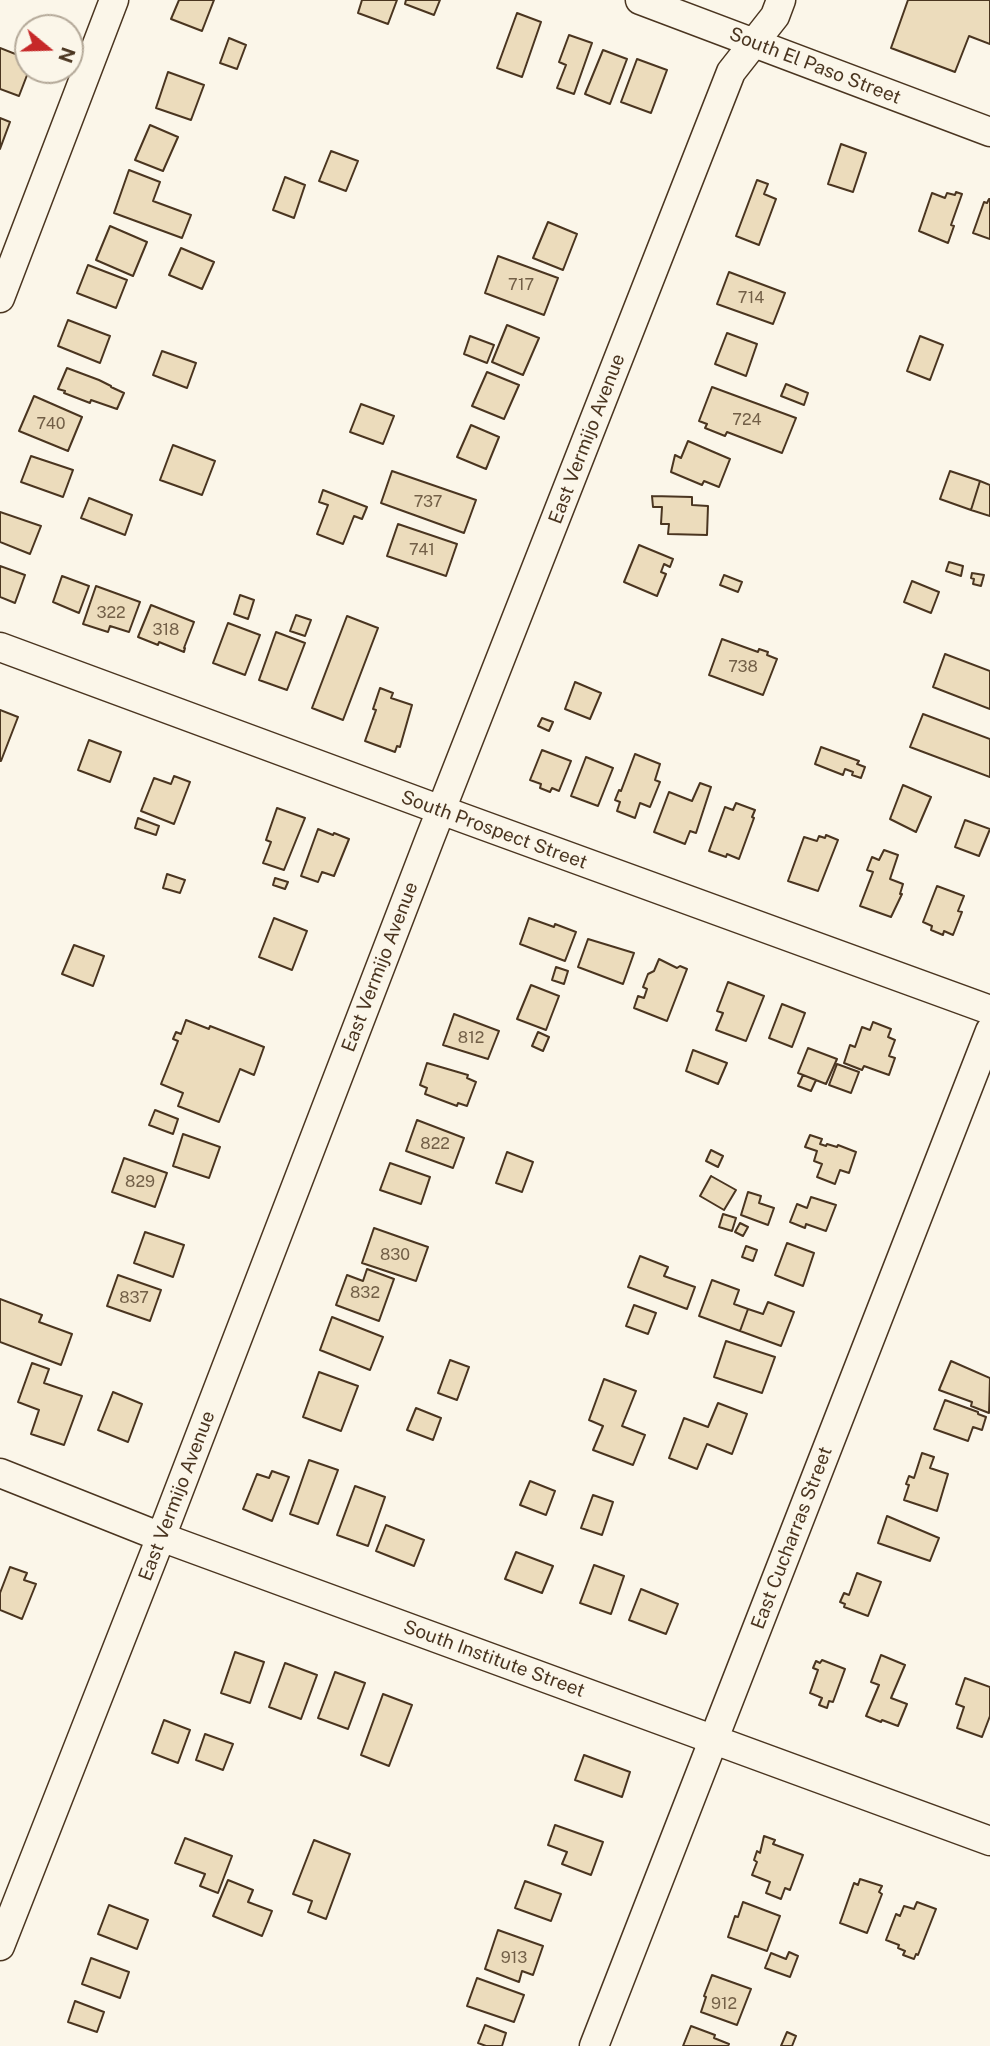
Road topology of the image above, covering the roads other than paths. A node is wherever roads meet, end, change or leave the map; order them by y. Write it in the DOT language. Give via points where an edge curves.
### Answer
graph roads {
  1 [pos="114,0"];
  2 [pos="640,0"];
  3 [pos="781,0"];
  4 [pos="756,43"];
  5 [pos="990,132"];
  6 [pos="0,298"];
  7 [pos="0,646"];
  8 [pos="441,810"];
  9 [pos="990,1010"];
  10 [pos="990,1031"];
  11 [pos="0,1473"];
  12 [pos="161,1537"];
  13 [pos="713,1740"];
  14 [pos="990,1841"];
  15 [pos="0,1946"];
  16 [pos="594,2046"];
  1 -- 6 [label="street"];
  2 -- 4 [label="street, South El Paso Street"];
  3 -- 4 [label="street, East Vermijo Avenue"];
  4 -- 5 [label="street, South El Paso Street"];
  4 -- 8 [label="street, East Vermijo Avenue" via="731,72"];
  7 -- 8 [label="street, South Prospect Street"];
  8 -- 9 [label="street, South Prospect Street"];
  8 -- 12 [label="street, East Vermijo Avenue"];
  10 -- 13 [label="street, East Cucharras Street"];
  11 -- 12 [label="street, South Institute Street"];
  12 -- 13 [label="street, South Institute Street"];
  12 -- 15 [label="street, East Vermijo Avenue"];
  13 -- 14 [label="street, South Institute Street"];
  13 -- 16 [label="street, East Cucharras Street"];
}
